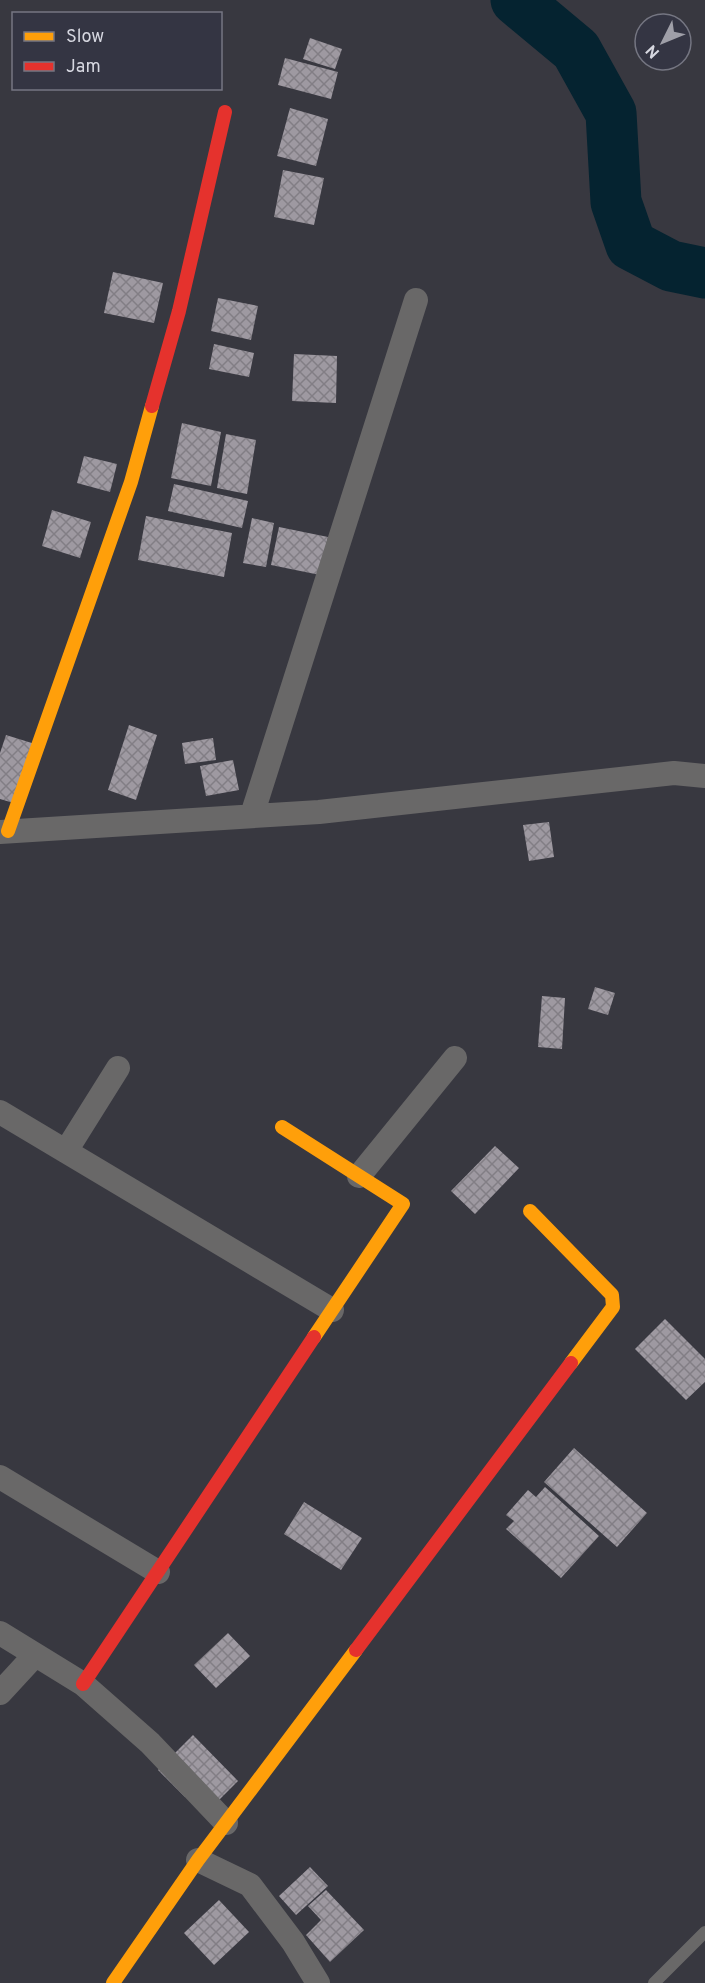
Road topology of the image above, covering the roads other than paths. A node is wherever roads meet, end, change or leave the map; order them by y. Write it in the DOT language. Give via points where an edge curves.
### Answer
graph roads {
  1 [pos="225,112"];
  2 [pos="416,300"];
  3 [pos="705,776"];
  4 [pos="252,815"];
  5 [pos="4,832"];
  6 [pos="455,1058"];
  7 [pos="118,1068"];
  8 [pos="0,1112"];
  9 [pos="282,1127"];
  10 [pos="66,1151"];
  11 [pos="359,1176"];
  12 [pos="530,1211"];
  13 [pos="332,1310"];
  14 [pos="0,1477"];
  15 [pos="158,1572"];
  16 [pos="0,1633"];
  17 [pos="35,1655"];
  18 [pos="83,1684"];
  19 [pos="0,1693"];
  20 [pos="226,1823"];
  21 [pos="198,1860"];
  22 [pos="705,1932"];
  23 [pos="113,1983"];
  24 [pos="318,1983"];
  25 [pos="654,1983"];
  1 -- 5 [label="street" via="179,311 131,482"];
  2 -- 4 [label="street"];
  3 -- 4 [label="street" via="674,773 319,812"];
  4 -- 5 [label="street"];
  6 -- 11 [label="street"];
  7 -- 10 [label="street"];
  8 -- 10 [label="street"];
  9 -- 11 [label="street"];
  10 -- 13 [label="street"];
  11 -- 13 [label="street" via="403,1204"];
  12 -- 20 [label="street" via="612,1295 613,1307"];
  13 -- 15 [label="street"];
  14 -- 15 [label="street"];
  15 -- 18 [label="street"];
  16 -- 17 [label="street"];
  17 -- 18 [label="street"];
  17 -- 19 [label="street"];
  18 -- 20 [label="street" via="150,1743"];
  20 -- 21 [label="street"];
  21 -- 23 [label="street"];
  21 -- 24 [label="street" via="250,1885"];
  22 -- 25 [label="lane"];
}
